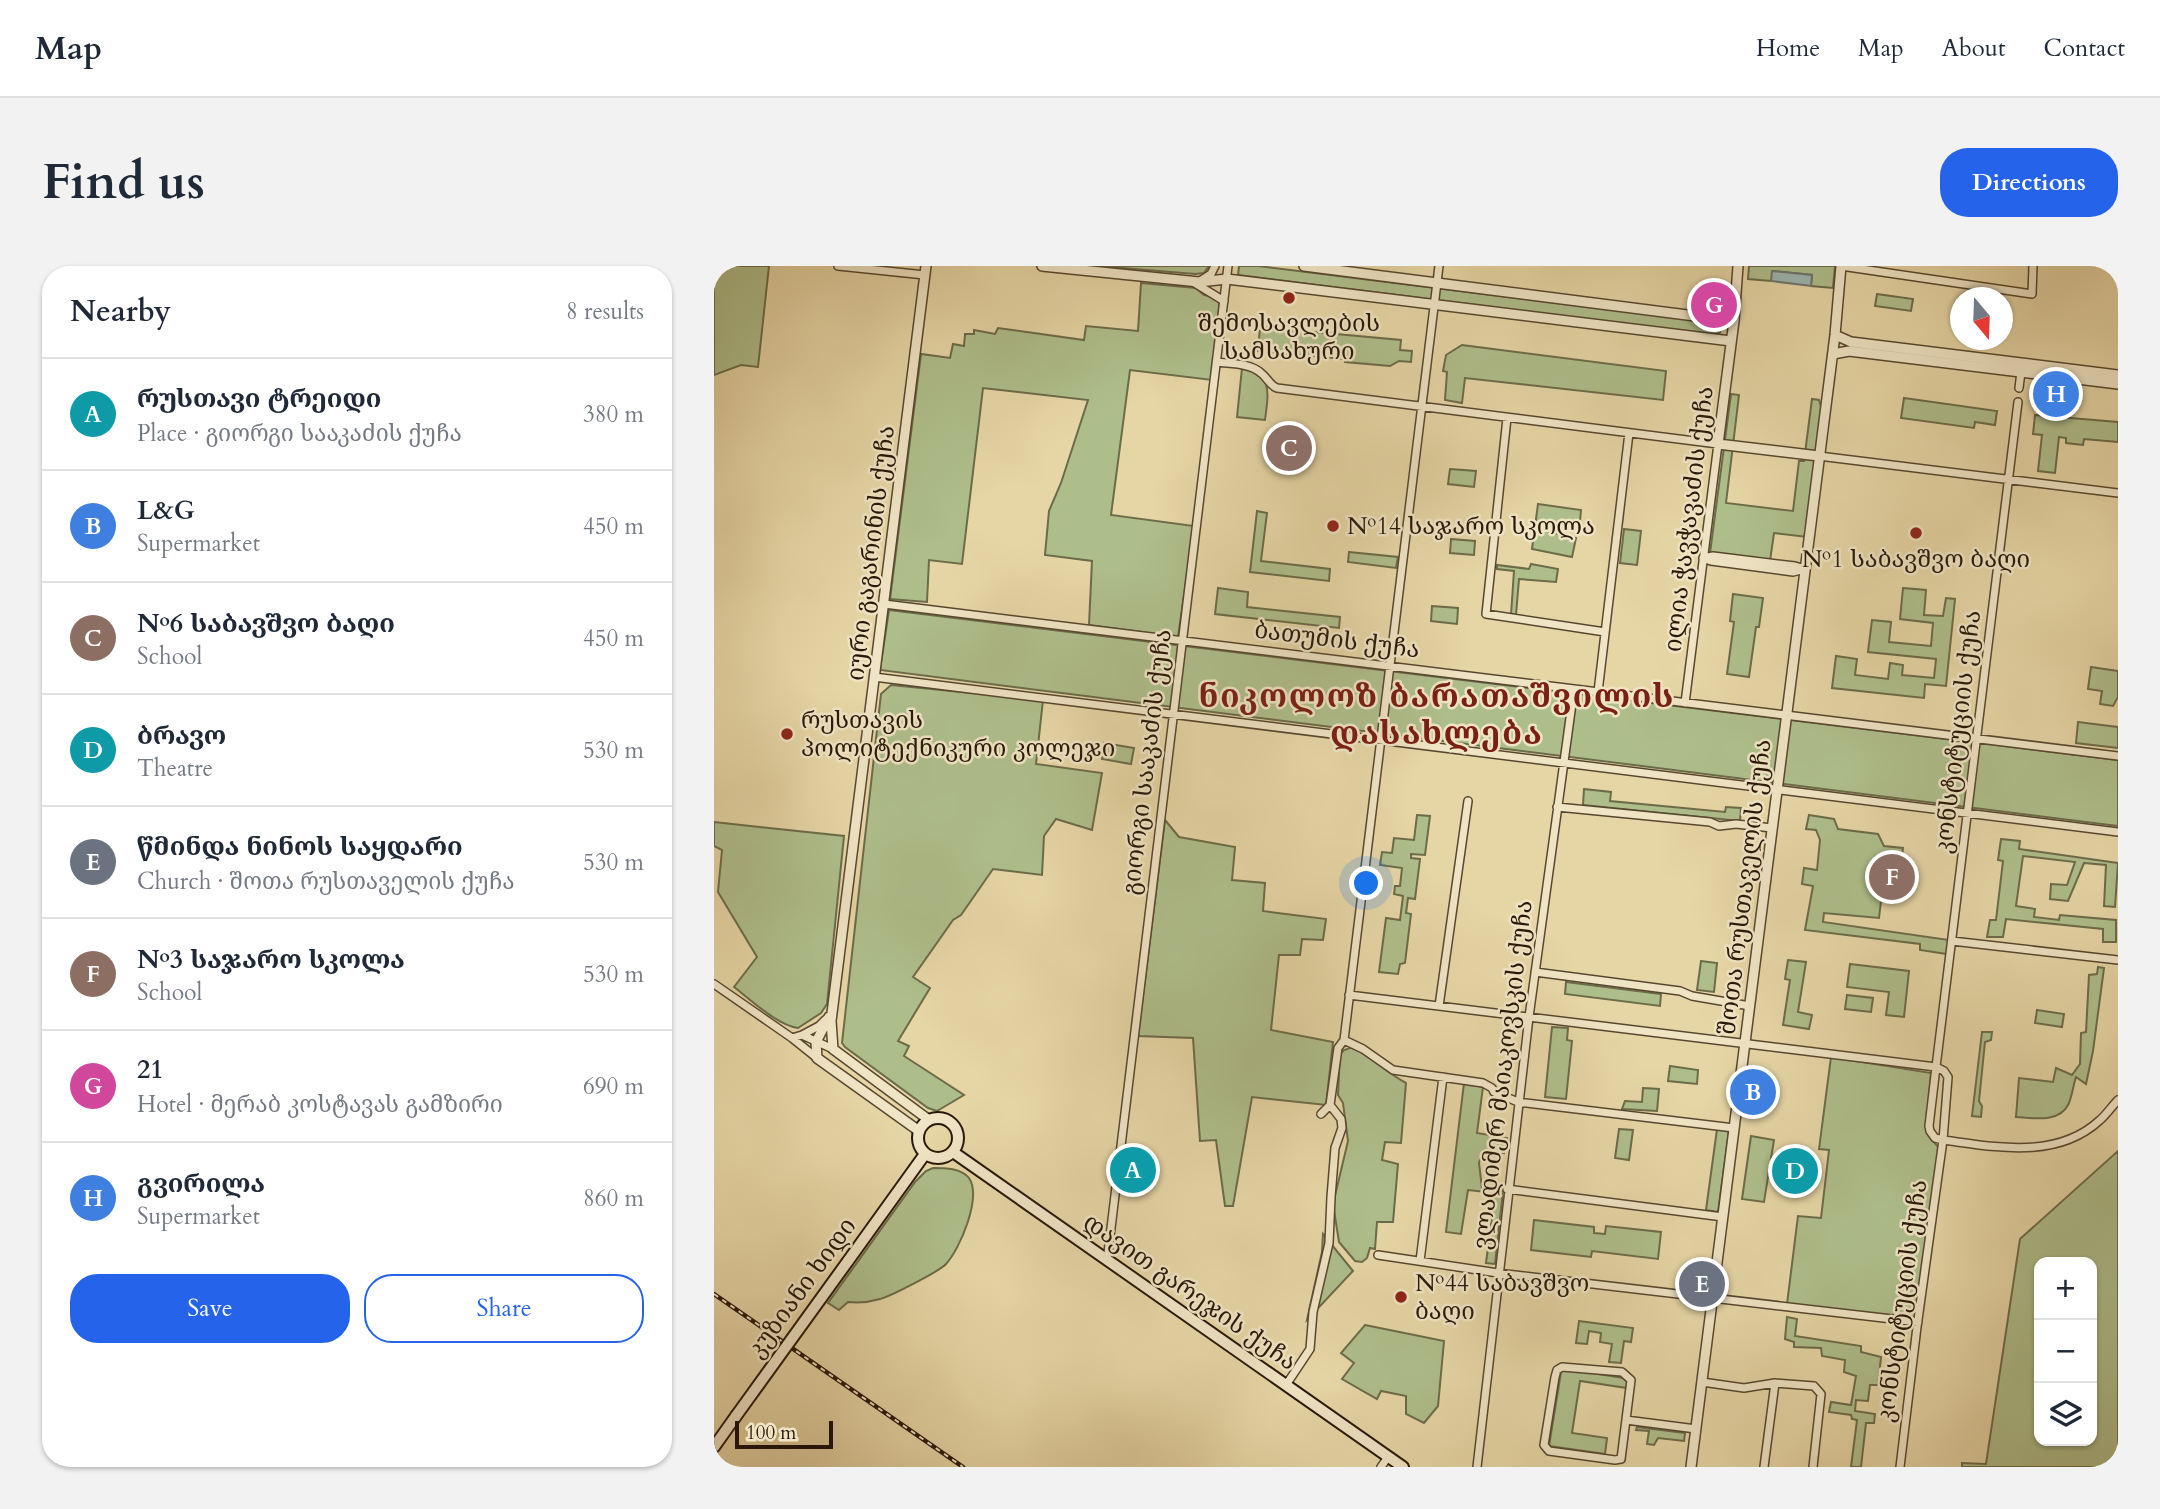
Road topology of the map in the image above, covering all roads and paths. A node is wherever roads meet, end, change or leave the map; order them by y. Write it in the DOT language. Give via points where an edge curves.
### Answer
graph roads {
  1 [pos="838,266"];
  2 [pos="1042,266"];
  3 [pos="1214,266"];
  4 [pos="1304,266"];
  5 [pos="1439,266"];
  6 [pos="1738,266"];
  7 [pos="1841,266"];
  8 [pos="2033,266"];
  9 [pos="926,270"];
  10 [pos="1227,271"];
  11 [pos="1196,281"];
  12 [pos="1437,283"];
  13 [pos="1224,301"];
  14 [pos="1434,305"];
  15 [pos="1734,321"];
  16 [pos="1835,335"];
  17 [pos="1731,341"];
  18 [pos="1833,354"];
  19 [pos="1217,362"];
  20 [pos="2021,372"];
  21 [pos="2118,374"];
  22 [pos="2118,384"];
  23 [pos="2019,388"];
  24 [pos="2018,402"];
  25 [pos="1422,408"];
  26 [pos="1507,418"];
  27 [pos="1629,433"];
  28 [pos="1718,444"];
  29 [pos="1819,456"];
  30 [pos="2008,480"];
  31 [pos="2118,493"];
  32 [pos="1703,558"];
  33 [pos="1805,569"];
  34 [pos="884,604"];
  35 [pos="1605,632"];
  36 [pos="1182,640"];
  37 [pos="1389,666"];
  38 [pos="874,677"];
  39 [pos="1574,689"];
  40 [pos="1598,692"];
  41 [pos="1685,703"];
  42 [pos="1173,713"];
  43 [pos="1787,715"];
  44 [pos="1976,738"];
  45 [pos="1380,740"];
  46 [pos="2118,756"];
  47 [pos="1563,762"];
  48 [pos="1777,789"];
  49 [pos="1468,801"];
  50 [pos="1558,807"];
  51 [pos="1967,813"];
  52 [pos="1772,828"];
  53 [pos="2118,832"];
  54 [pos="1952,941"];
  55 [pos="2118,960"];
  56 [pos="1535,972"];
  57 [pos="714,984"];
  58 [pos="1349,995"];
  59 [pos="1439,1006"];
  60 [pos="1750,1006"];
  61 [pos="832,1011"];
  62 [pos="1529,1017"];
  63 [pos="802,1035"];
  64 [pos="792,1038"];
  65 [pos="1344,1040"];
  66 [pos="816,1042"];
  67 [pos="1745,1043"];
  68 [pos="834,1049"];
  69 [pos="820,1061"];
  70 [pos="1936,1067"];
  71 [pos="1443,1077"];
  72 [pos="2118,1100"];
  73 [pos="1518,1102"];
  74 [pos="1330,1105"];
  75 [pos="1321,1114"];
  76 [pos="929,1120"];
  77 [pos="1734,1128"];
  78 [pos="919,1131"];
  79 [pos="1943,1140"];
  80 [pos="953,1152"];
  81 [pos="925,1154"];
  82 [pos="1507,1189"];
  83 [pos="1723,1217"];
  84 [pos="1378,1255"];
  85 [pos="1107,1261"];
  86 [pos="1420,1261"];
  87 [pos="1498,1273"];
  88 [pos="1713,1298"];
  89 [pos="1918,1322"];
  90 [pos="1702,1382"];
  91 [pos="1775,1383"];
  92 [pos="1286,1385"];
  93 [pos="1626,1420"];
  94 [pos="1696,1429"];
  95 [pos="714,1447"];
  96 [pos="1388,1457"];
  97 [pos="1381,1467"];
  98 [pos="1403,1467"];
  99 [pos="1477,1467"];
  100 [pos="1691,1467"];
  101 [pos="1764,1467"];
  102 [pos="1813,1467"];
  103 [pos="1900,1467"];
  1 -- 9 [label="street"];
  2 -- 11 [label="street"];
  3 -- 11 [label="street" via="1211,274"];
  4 -- 12 [label="street"];
  5 -- 12 [label="street"];
  6 -- 15 [label="street, ილია ჭავჭავაძის ქუჩა"];
  7 -- 8 [label="street" via="2032,294"];
  7 -- 16 [label="street, შოთა რუსთაველის ქუჩა"];
  9 -- 34 [label="street, იური გაგარინის ქუჩა"];
  10 -- 11 [label="street"];
  10 -- 13 [label="street, გიორგი სააკაძის ქუჩა"];
  10 -- 14 [label="street"];
  11 -- 13 [label="street"];
  12 -- 14 [label="street"];
  12 -- 15 [label="street"];
  13 -- 19 [label="street, გიორგი სააკაძის ქუჩა"];
  14 -- 17 [label="street"];
  14 -- 25 [label="street"];
  15 -- 17 [label="street, ილია ჭავჭავაძის ქუჩა"];
  16 -- 18 [label="street, შოთა რუსთაველის ქუჩა"];
  16 -- 21 [label="street" via="1852,342"];
  17 -- 28 [label="street, ილია ჭავჭავაძის ქუჩა"];
  18 -- 20 [label="street" via="1849,351"];
  18 -- 29 [label="street, შოთა რუსთაველის ქუჩა"];
  19 -- 25 [label="street" via="1254,368 1277,388"];
  19 -- 36 [label="street, გიორგი სააკაძის ქუჩა"];
  20 -- 22 [label="street"];
  20 -- 23 [label="street"];
  24 -- 30 [label="street, კონსტიტუციის ქუჩა"];
  25 -- 26 [label="street"];
  25 -- 37 [label="street"];
  26 -- 27 [label="street"];
  26 -- 35 [label="street" via="1486,614"];
  27 -- 28 [label="street"];
  27 -- 35 [label="street"];
  28 -- 29 [label="street"];
  28 -- 32 [label="street, ილია ჭავჭავაძის ქუჩა"];
  29 -- 30 [label="street"];
  29 -- 33 [label="street, შოთა რუსთაველის ქუჩა"];
  30 -- 31 [label="street"];
  30 -- 44 [label="street, კონსტიტუციის ქუჩა"];
  32 -- 33 [label="street" via="1793,572"];
  32 -- 41 [label="street, ილია ჭავჭავაძის ქუჩა"];
  33 -- 43 [label="street, შოთა რუსთაველის ქუჩა"];
  34 -- 36 [label="street, ბათუმის ქუჩა"];
  34 -- 38 [label="street, იური გაგარინის ქუჩა"];
  35 -- 40 [label="street"];
  36 -- 37 [label="street, ბათუმის ქუჩა"];
  36 -- 42 [label="street, გიორგი სააკაძის ქუჩა"];
  37 -- 39 [label="street, ბათუმის ქუჩა"];
  37 -- 45 [label="street"];
  38 -- 42 [label="street"];
  38 -- 61 [label="street, იური გაგარინის ქუჩა"];
  39 -- 40 [label="street, ბათუმის ქუჩა"];
  39 -- 47 [label="street, ვლადიმერ მაიაკოვსკის ქუჩა"];
  40 -- 41 [label="street, ბათუმის ქუჩა"];
  41 -- 43 [label="street, ბათუმის ქუჩა"];
  42 -- 45 [label="street"];
  42 -- 85 [label="street, გიორგი სააკაძის ქუჩა"];
  43 -- 44 [label="street, ბათუმის ქუჩა"];
  43 -- 48 [label="street, შოთა რუსთაველის ქუჩა"];
  44 -- 46 [label="street, ბათუმის ქუჩა"];
  44 -- 51 [label="street, კონსტიტუციის ქუჩა"];
  45 -- 47 [label="street"];
  45 -- 58 [label="street"];
  47 -- 48 [label="street"];
  47 -- 50 [label="street, ვლადიმერ მაიაკოვსკის ქუჩა"];
  48 -- 51 [label="street"];
  48 -- 52 [label="street, შოთა რუსთაველის ქუჩა"];
  49 -- 59 [label="street"];
  50 -- 52 [label="street"];
  50 -- 56 [label="street, ვლადიმერ მაიაკოვსკის ქუჩა"];
  51 -- 53 [label="street"];
  51 -- 54 [label="street, კონსტიტუციის ქუჩა"];
  52 -- 60 [label="street, შოთა რუსთაველის ქუჩა"];
  54 -- 55 [label="street"];
  54 -- 70 [label="street, კონსტიტუციის ქუჩა"];
  56 -- 60 [label="street" via="1680,991"];
  56 -- 62 [label="street, ვლადიმერ მაიაკოვსკის ქუჩა"];
  57 -- 64 [label="street"];
  58 -- 59 [label="street"];
  58 -- 65 [label="street"];
  59 -- 62 [label="street"];
  60 -- 67 [label="street, შოთა რუსთაველის ქუჩა"];
  61 -- 63 [label="street" via="819,1026"];
  61 -- 66 [label="street, იური გაგარინის ქუჩა"];
  61 -- 68 [label="street, იური გაგარინის ქუჩა"];
  62 -- 67 [label="street"];
  62 -- 73 [label="street, ვლადიმერ მაიაკოვსკის ქუჩა"];
  63 -- 64 [label="street"];
  63 -- 66 [label="street"];
  64 -- 69 [label="street"];
  65 -- 71 [label="street" via="1393,1070"];
  65 -- 74 [label="street" via="1338,1048"];
  66 -- 68 [label="street"];
  66 -- 69 [label="street"];
  67 -- 70 [label="street"];
  67 -- 77 [label="street, შოთა რუსთაველის ქუჩა"];
  68 -- 76 [label="street"];
  69 -- 78 [label="street"];
  70 -- 79 [label="street, კონსტიტუციის ქუჩა" via="1948,1077"];
  70 -- 79 [label="street, კონსტიტუციის ქუჩა" via="1929,1126 1935,1138"];
  71 -- 73 [label="street" via="1483,1083"];
  71 -- 86 [label="street"];
  72 -- 79 [label="street" via="2099,1121 2076,1136 2044,1147"];
  73 -- 77 [label="street"];
  73 -- 82 [label="street, ვლადიმერ მაიაკოვსკის ქუჩა"];
  74 -- 75 [label="street"];
  74 -- 92 [label="street" via="1342,1128 1335,1148 1329,1243 1313,1312 1310,1349"];
  76 -- 78 [label="main road"];
  76 -- 80 [label="main road" via="943,1119 955,1127 958,1141"];
  77 -- 83 [label="street, შოთა რუსთაველის ქუჩა"];
  78 -- 81 [label="main road" via="918,1142"];
  79 -- 89 [label="street, კონსტიტუციის ქუჩა"];
  80 -- 81 [label="main road" via="936,1159"];
  80 -- 85 [label="main road, დავით გარეჯის ქუჩა"];
  81 -- 95 [label="main road, კუზიანი ხიდი, bridge"];
  82 -- 83 [label="street"];
  82 -- 87 [label="street, ვლადიმერ მაიაკოვსკის ქუჩა"];
  83 -- 88 [label="street, შოთა რუსთაველის ქუჩა"];
  84 -- 86 [label="street"];
  85 -- 92 [label="main road, დავით გარეჯის ქუჩა"];
  86 -- 87 [label="street"];
  87 -- 88 [label="street"];
  87 -- 99 [label="street, ვლადიმერ მაიაკოვსკის ქუჩა"];
  88 -- 89 [label="street"];
  88 -- 90 [label="street, შოთა რუსთაველის ქუჩა"];
  89 -- 103 [label="street, კონსტიტუციის ქუჩა"];
  90 -- 91 [label="street" via="1744,1388"];
  90 -- 94 [label="street, შოთა რუსთაველის ქუჩა"];
  91 -- 101 [label="street"];
  91 -- 102 [label="street" via="1814,1386 1821,1394"];
  92 -- 96 [label="main road, დავით გარეჯის ქუჩა"];
  93 -- 93 [label="street" via="1629,1377 1622,1372 1562,1367 1555,1377 1544,1445 1549,1451 1621,1459"];
  93 -- 94 [label="street"];
  94 -- 100 [label="street, შოთა რუსთაველის ქუჩა"];
  96 -- 97 [label="street"];
  96 -- 98 [label="main road, დავით გარეჯის ქუჩა"];
}
